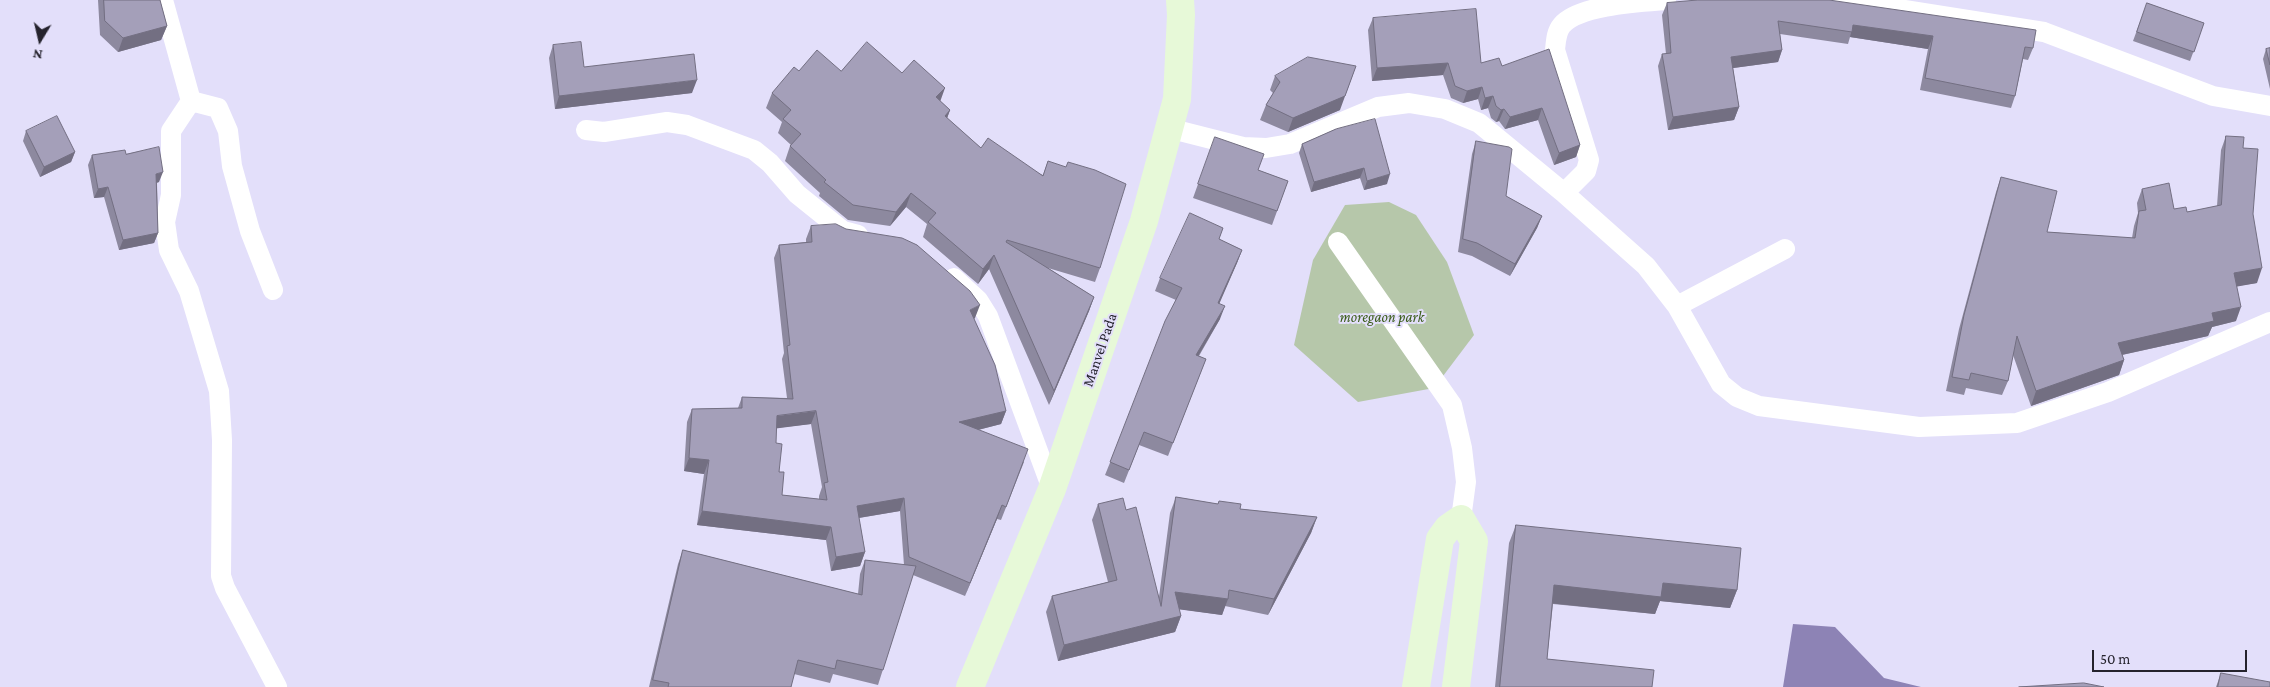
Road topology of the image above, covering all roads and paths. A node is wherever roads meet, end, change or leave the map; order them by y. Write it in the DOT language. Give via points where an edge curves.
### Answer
graph roads {
  1 [pos="163,0"];
  2 [pos="1180,0"];
  3 [pos="1666,0"];
  4 [pos="1842,0"];
  5 [pos="192,101"];
  6 [pos="2270,106"];
  7 [pos="1168,128"];
  8 [pos="586,130"];
  9 [pos="1564,193"];
  10 [pos="881,238"];
  11 [pos="1338,242"];
  12 [pos="1785,249"];
  13 [pos="936,263"];
  14 [pos="272,290"];
  15 [pos="1677,306"];
  16 [pos="2270,322"];
  17 [pos="1052,489"];
  18 [pos="1461,519"];
  19 [pos="277,687"];
  20 [pos="970,687"];
  21 [pos="1416,687"];
  22 [pos="1456,687"];
  1 -- 5 [label="street"];
  2 -- 7 [label="main road, Manvel Pada" via="1177,99"];
  3 -- 9 [label="street" via="1614,4 1576,15 1556,34 1555,50 1589,160 1586,171"];
  4 -- 6 [label="street" via="2044,32 2213,96"];
  5 -- 14 [label="street" via="218,108 228,132 232,166 246,219"];
  5 -- 19 [label="street" via="171,131 171,195 165,222 169,250 189,291 219,390 221,576"];
  7 -- 9 [label="street" via="1243,146 1266,148 1290,144 1378,107 1409,104 1445,109 1479,123"];
  7 -- 17 [label="main road, Manvel Pada" via="1144,221"];
  8 -- 10 [label="street" via="604,132 666,122 687,125 754,150 797,194 843,231"];
  9 -- 15 [label="street" via="1646,266"];
  11 -- 18 [label="street" via="1452,406 1466,482"];
  12 -- 15 [label="street"];
  13 -- 17 [label="street" via="978,300 988,316"];
  15 -- 16 [label="street" via="1721,384 1737,397 1759,406 1919,427 2017,423 2108,392"];
  17 -- 20 [label="main road, Manvel Pada"];
  18 -- 21 [label="main road" via="1440,539"];
  18 -- 22 [label="main road" via="1474,541"];
}
